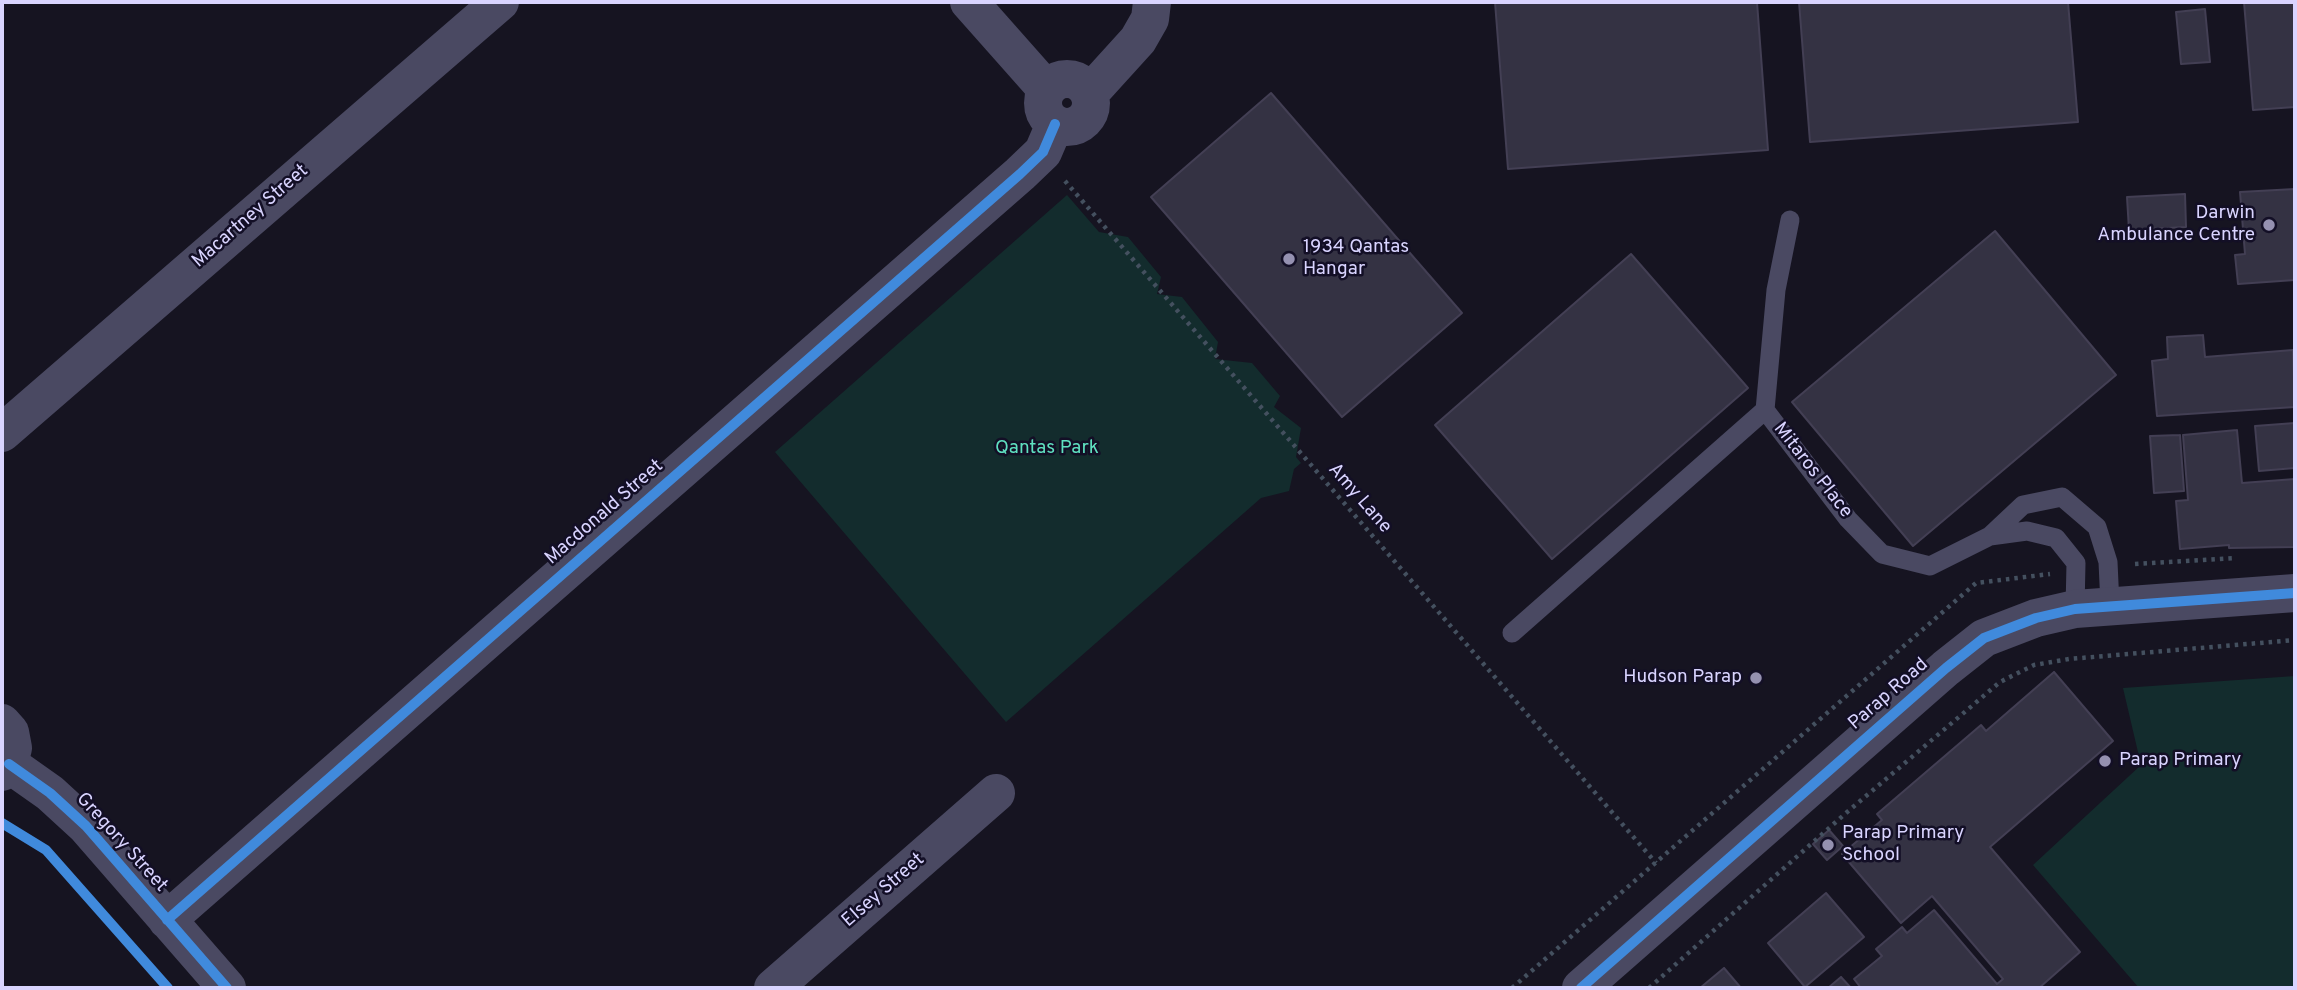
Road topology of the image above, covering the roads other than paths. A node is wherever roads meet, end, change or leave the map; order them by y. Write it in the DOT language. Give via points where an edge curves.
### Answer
graph roads {
  1 [pos="500,2"];
  2 [pos="969,2"];
  3 [pos="1152,2"];
  4 [pos="1048,122"];
  5 [pos="1790,220"];
  6 [pos="1765,410"];
  7 [pos="2,433"];
  8 [pos="1990,536"];
  9 [pos="2295,593"];
  10 [pos="2092,607"];
  11 [pos="1512,633"];
  12 [pos="2,723"];
  13 [pos="5,768"];
  14 [pos="996,793"];
  15 [pos="167,920"];
  16 [pos="227,988"];
  17 [pos="773,988"];
  18 [pos="1580,988"];
  1 -- 7 [label="street, Macartney Street"];
  2 -- 4 [label="street"];
  3 -- 4 [label="street" via="1150,19 1138,40 1089,94 1073,80 1058,81"];
  4 -- 15 [label="street, Macdonald Street"];
  5 -- 6 [label="lane, Mitaros Place" via="1776,290"];
  6 -- 8 [label="lane, Mitaros Place" via="1848,519 1882,554 1930,566"];
  6 -- 11 [label="lane"];
  8 -- 10 [label="lane, Mitaros Place" via="2027,531 2056,538 2076,563"];
  8 -- 10 [label="lane, Mitaros Place" via="2023,505 2062,497 2097,527 2108,562"];
  9 -- 10 [label="street, Parap Road"];
  10 -- 18 [label="street, Parap Road" via="2036,618 1984,638"];
  12 -- 13 [label="street" via="12,740"];
  13 -- 15 [label="street, Gregory Street" via="50,793 86,826"];
  14 -- 17 [label="street, Elsey Street"];
  15 -- 16 [label="street, Gregory Street"];
}
